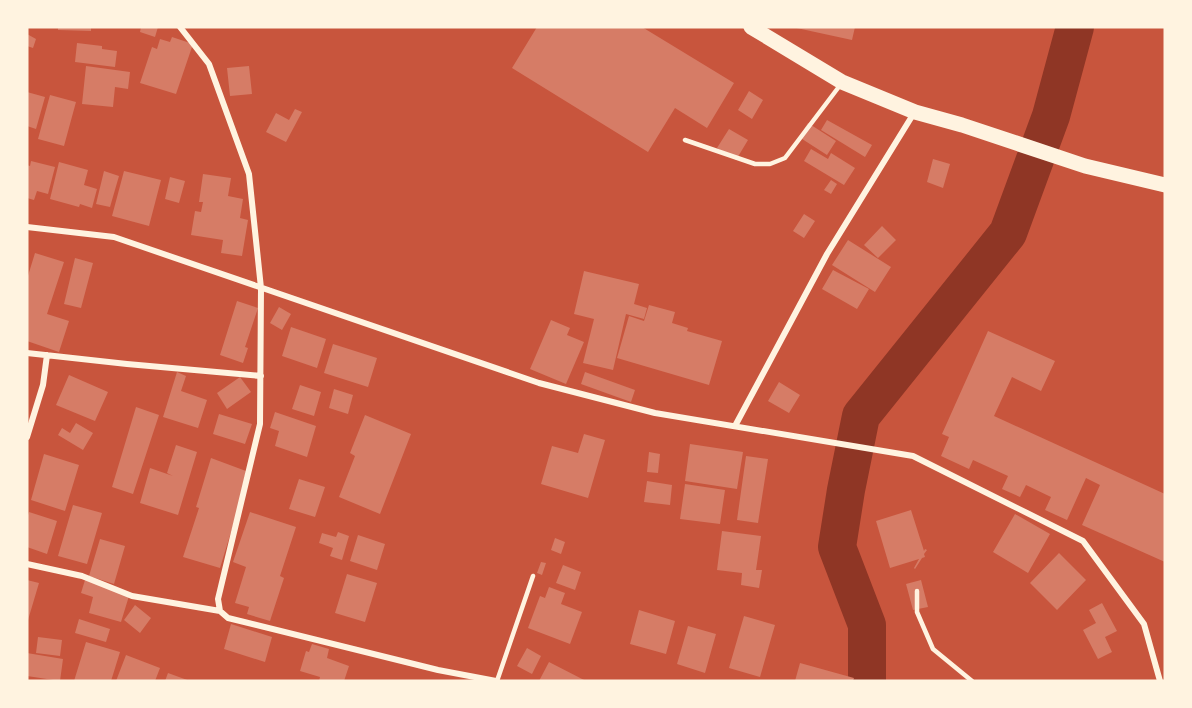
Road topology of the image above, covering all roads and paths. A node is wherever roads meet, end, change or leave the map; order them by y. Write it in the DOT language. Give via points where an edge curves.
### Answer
graph roads {
  1 [pos="180,27"];
  2 [pos="751,27"];
  3 [pos="842,82"];
  4 [pos="915,112"];
  5 [pos="685,140"];
  6 [pos="1165,185"];
  7 [pos="27,227"];
  8 [pos="261,288"];
  9 [pos="27,353"];
  10 [pos="47,355"];
  11 [pos="261,376"];
  12 [pos="735,426"];
  13 [pos="27,437"];
  14 [pos="27,564"];
  15 [pos="533,576"];
  16 [pos="917,591"];
  17 [pos="220,611"];
  18 [pos="497,681"];
  19 [pos="972,681"];
  20 [pos="1160,681"];
  1 -- 8 [label="street" via="208,64 249,174"];
  2 -- 3 [label="main road"];
  3 -- 4 [label="main road"];
  3 -- 5 [label="lane" via="784,158 770,165 755,164"];
  4 -- 6 [label="main road" via="1084,166"];
  4 -- 12 [label="street" via="827,254"];
  7 -- 8 [label="street" via="114,237"];
  8 -- 11 [label="street"];
  8 -- 12 [label="street" via="539,383 655,412"];
  9 -- 10 [label="street"];
  10 -- 11 [label="street"];
  10 -- 13 [label="street" via="43,385"];
  11 -- 17 [label="street" via="261,424 218,599"];
  12 -- 20 [label="street" via="914,456 1083,541 1144,624"];
  14 -- 17 [label="street" via="82,576 132,596"];
  15 -- 18 [label="lane"];
  16 -- 19 [label="lane" via="917,612 933,649"];
  17 -- 18 [label="street" via="228,618"];
}
